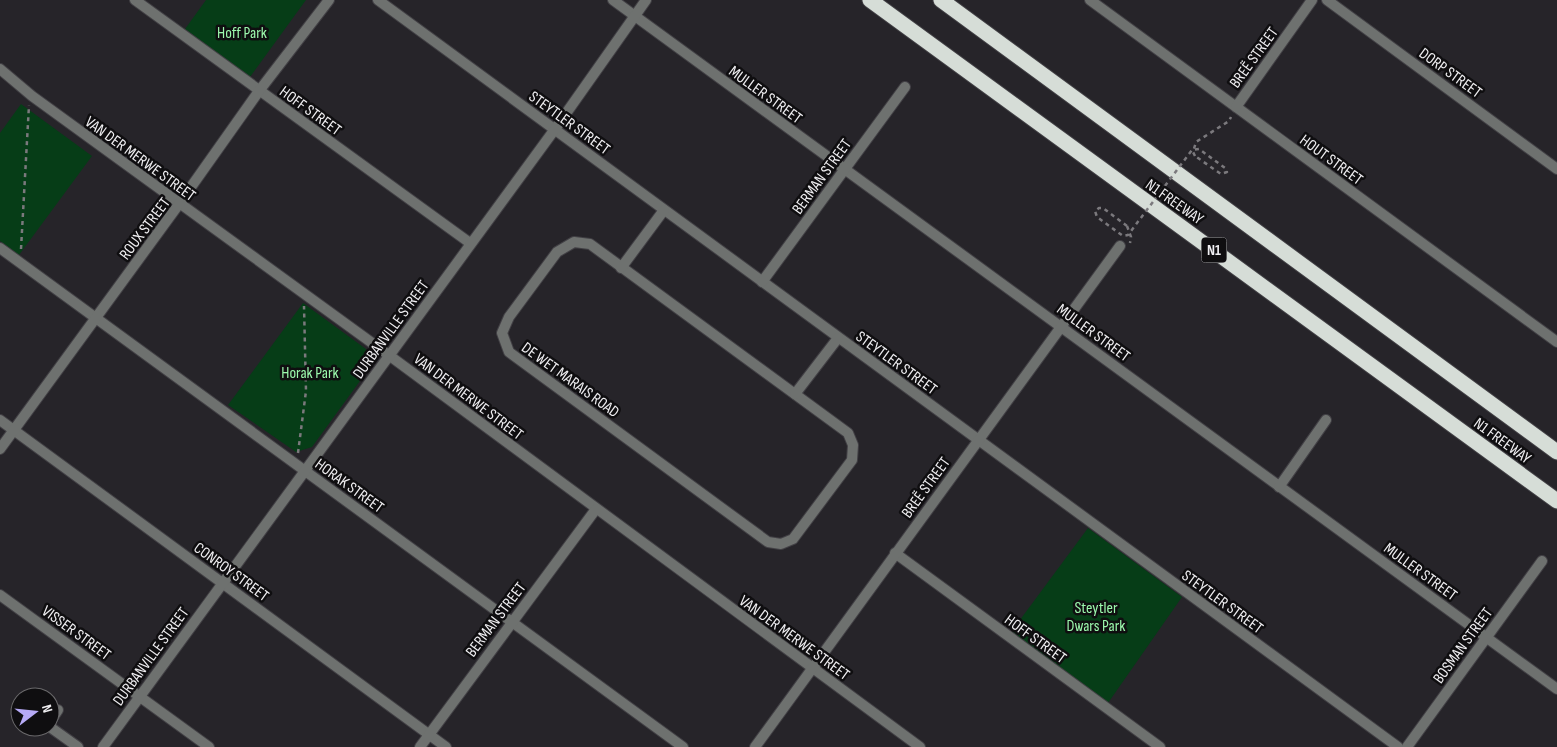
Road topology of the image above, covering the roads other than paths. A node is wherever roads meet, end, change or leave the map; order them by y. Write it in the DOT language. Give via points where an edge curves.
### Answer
graph roads {
  1 [pos="135,0"];
  2 [pos="329,0"];
  3 [pos="378,0"];
  4 [pos="613,0"];
  5 [pos="646,0"];
  6 [pos="870,0"];
  7 [pos="941,0"];
  8 [pos="1090,0"];
  9 [pos="1312,0"];
  10 [pos="1327,0"];
  11 [pos="635,16"];
  12 [pos="0,69"];
  13 [pos="905,88"];
  14 [pos="259,91"];
  15 [pos="1236,107"];
  16 [pos="555,129"];
  17 [pos="1557,168"];
  18 [pos="844,169"];
  19 [pos="180,204"];
  20 [pos="664,210"];
  21 [pos="470,243"];
  22 [pos="1120,246"];
  23 [pos="0,248"];
  24 [pos="621,268"];
  25 [pos="762,282"];
  26 [pos="95,318"];
  27 [pos="1062,328"];
  28 [pos="838,338"];
  29 [pos="1557,342"];
  30 [pos="390,356"];
  31 [pos="795,394"];
  32 [pos="0,420"];
  33 [pos="1326,420"];
  34 [pos="14,430"];
  35 [pos="978,440"];
  36 [pos="0,449"];
  37 [pos="1557,452"];
  38 [pos="300,467"];
  39 [pos="1279,487"];
  40 [pos="1557,501"];
  41 [pos="596,509"];
  42 [pos="894,553"];
  43 [pos="1542,561"];
  44 [pos="222,582"];
  45 [pos="0,595"];
  46 [pos="512,621"];
  47 [pos="1486,637"];
  48 [pos="813,669"];
  49 [pos="1557,688"];
  50 [pos="139,696"];
  51 [pos="60,734"];
  52 [pos="429,734"];
  53 [pos="78,747"];
  54 [pos="103,747"];
  55 [pos="209,747"];
  56 [pos="420,747"];
  57 [pos="446,747"];
  58 [pos="683,747"];
  59 [pos="755,747"];
  60 [pos="920,747"];
  61 [pos="1160,747"];
  62 [pos="1398,747"];
  63 [pos="1406,747"];
  1 -- 14 [label="street, HOFF STREET"];
  2 -- 14 [label="street, ROUX STREET"];
  3 -- 16 [label="street, STEYTLER STREET"];
  4 -- 11 [label="street, MULLER STREET"];
  5 -- 11 [label="street, DURBANVILLE STREET"];
  6 -- 40 [label="highway, N1 FREEWAY / N1"];
  7 -- 37 [label="highway, N1 FREEWAY / N1"];
  8 -- 15 [label="street, HOUT STREET"];
  9 -- 15 [label="street, BREË STREET"];
  10 -- 17 [label="street, DORP STREET"];
  11 -- 16 [label="street, DURBANVILLE STREET"];
  11 -- 18 [label="street, MULLER STREET"];
  12 -- 19 [label="street, VAN DER MERWE STREET"];
  13 -- 18 [label="street, BERMAN STREET"];
  14 -- 19 [label="street, ROUX STREET"];
  14 -- 21 [label="street, HOFF STREET"];
  15 -- 29 [label="street, HOUT STREET"];
  16 -- 20 [label="street, STEYTLER STREET"];
  16 -- 21 [label="street, DURBANVILLE STREET"];
  18 -- 25 [label="street, BERMAN STREET"];
  18 -- 27 [label="street, MULLER STREET"];
  19 -- 26 [label="street, ROUX STREET"];
  19 -- 30 [label="street, VAN DER MERWE STREET"];
  20 -- 24 [label="street"];
  20 -- 25 [label="street, STEYTLER STREET"];
  21 -- 30 [label="street, DURBANVILLE STREET"];
  22 -- 27 [label="street, BREË STREET"];
  23 -- 26 [label="street, HORAK STREET"];
  24 -- 31 [label="street, DE WET MARAIS ROAD"];
  24 -- 31 [label="street, DE WET MARAIS ROAD" via="590,244 574,242 562,247 509,317 502,332 505,346 520,362 775,544 794,539 848,466 854,452 848,433"];
  25 -- 28 [label="street, STEYTLER STREET"];
  26 -- 34 [label="street, ROUX STREET"];
  26 -- 38 [label="street, HORAK STREET"];
  27 -- 35 [label="street, BREË STREET"];
  27 -- 39 [label="street, MULLER STREET"];
  28 -- 31 [label="street"];
  28 -- 35 [label="street, STEYTLER STREET"];
  30 -- 38 [label="street, DURBANVILLE STREET"];
  30 -- 41 [label="street, VAN DER MERWE STREET"];
  32 -- 34 [label="street, CONROY STREET"];
  33 -- 39 [label="street"];
  34 -- 36 [label="street, ROUX STREET"];
  34 -- 44 [label="street, CONROY STREET"];
  35 -- 42 [label="street, BREË STREET"];
  35 -- 62 [label="street, STEYTLER STREET"];
  38 -- 44 [label="street, DURBANVILLE STREET"];
  38 -- 46 [label="street, HORAK STREET"];
  39 -- 47 [label="street, MULLER STREET"];
  41 -- 46 [label="street, BERMAN STREET"];
  41 -- 48 [label="street, VAN DER MERWE STREET"];
  42 -- 48 [label="street, BREË STREET"];
  42 -- 61 [label="street, HOFF STREET"];
  43 -- 47 [label="street, BOSMAN STREET"];
  44 -- 50 [label="street, DURBANVILLE STREET"];
  44 -- 52 [label="street, CONROY STREET"];
  45 -- 50 [label="street, VISSER STREET"];
  46 -- 52 [label="street, BERMAN STREET"];
  46 -- 58 [label="street, HORAK STREET"];
  47 -- 49 [label="street, MULLER STREET"];
  47 -- 63 [label="street, BOSMAN STREET"];
  48 -- 59 [label="street, BREË STREET"];
  48 -- 60 [label="street, VAN DER MERWE STREET"];
  50 -- 54 [label="street, DURBANVILLE STREET"];
  50 -- 55 [label="street, VISSER STREET"];
  51 -- 53 [label="street"];
  52 -- 56 [label="street, BERMAN STREET"];
  52 -- 57 [label="street, CONROY STREET"];
}
